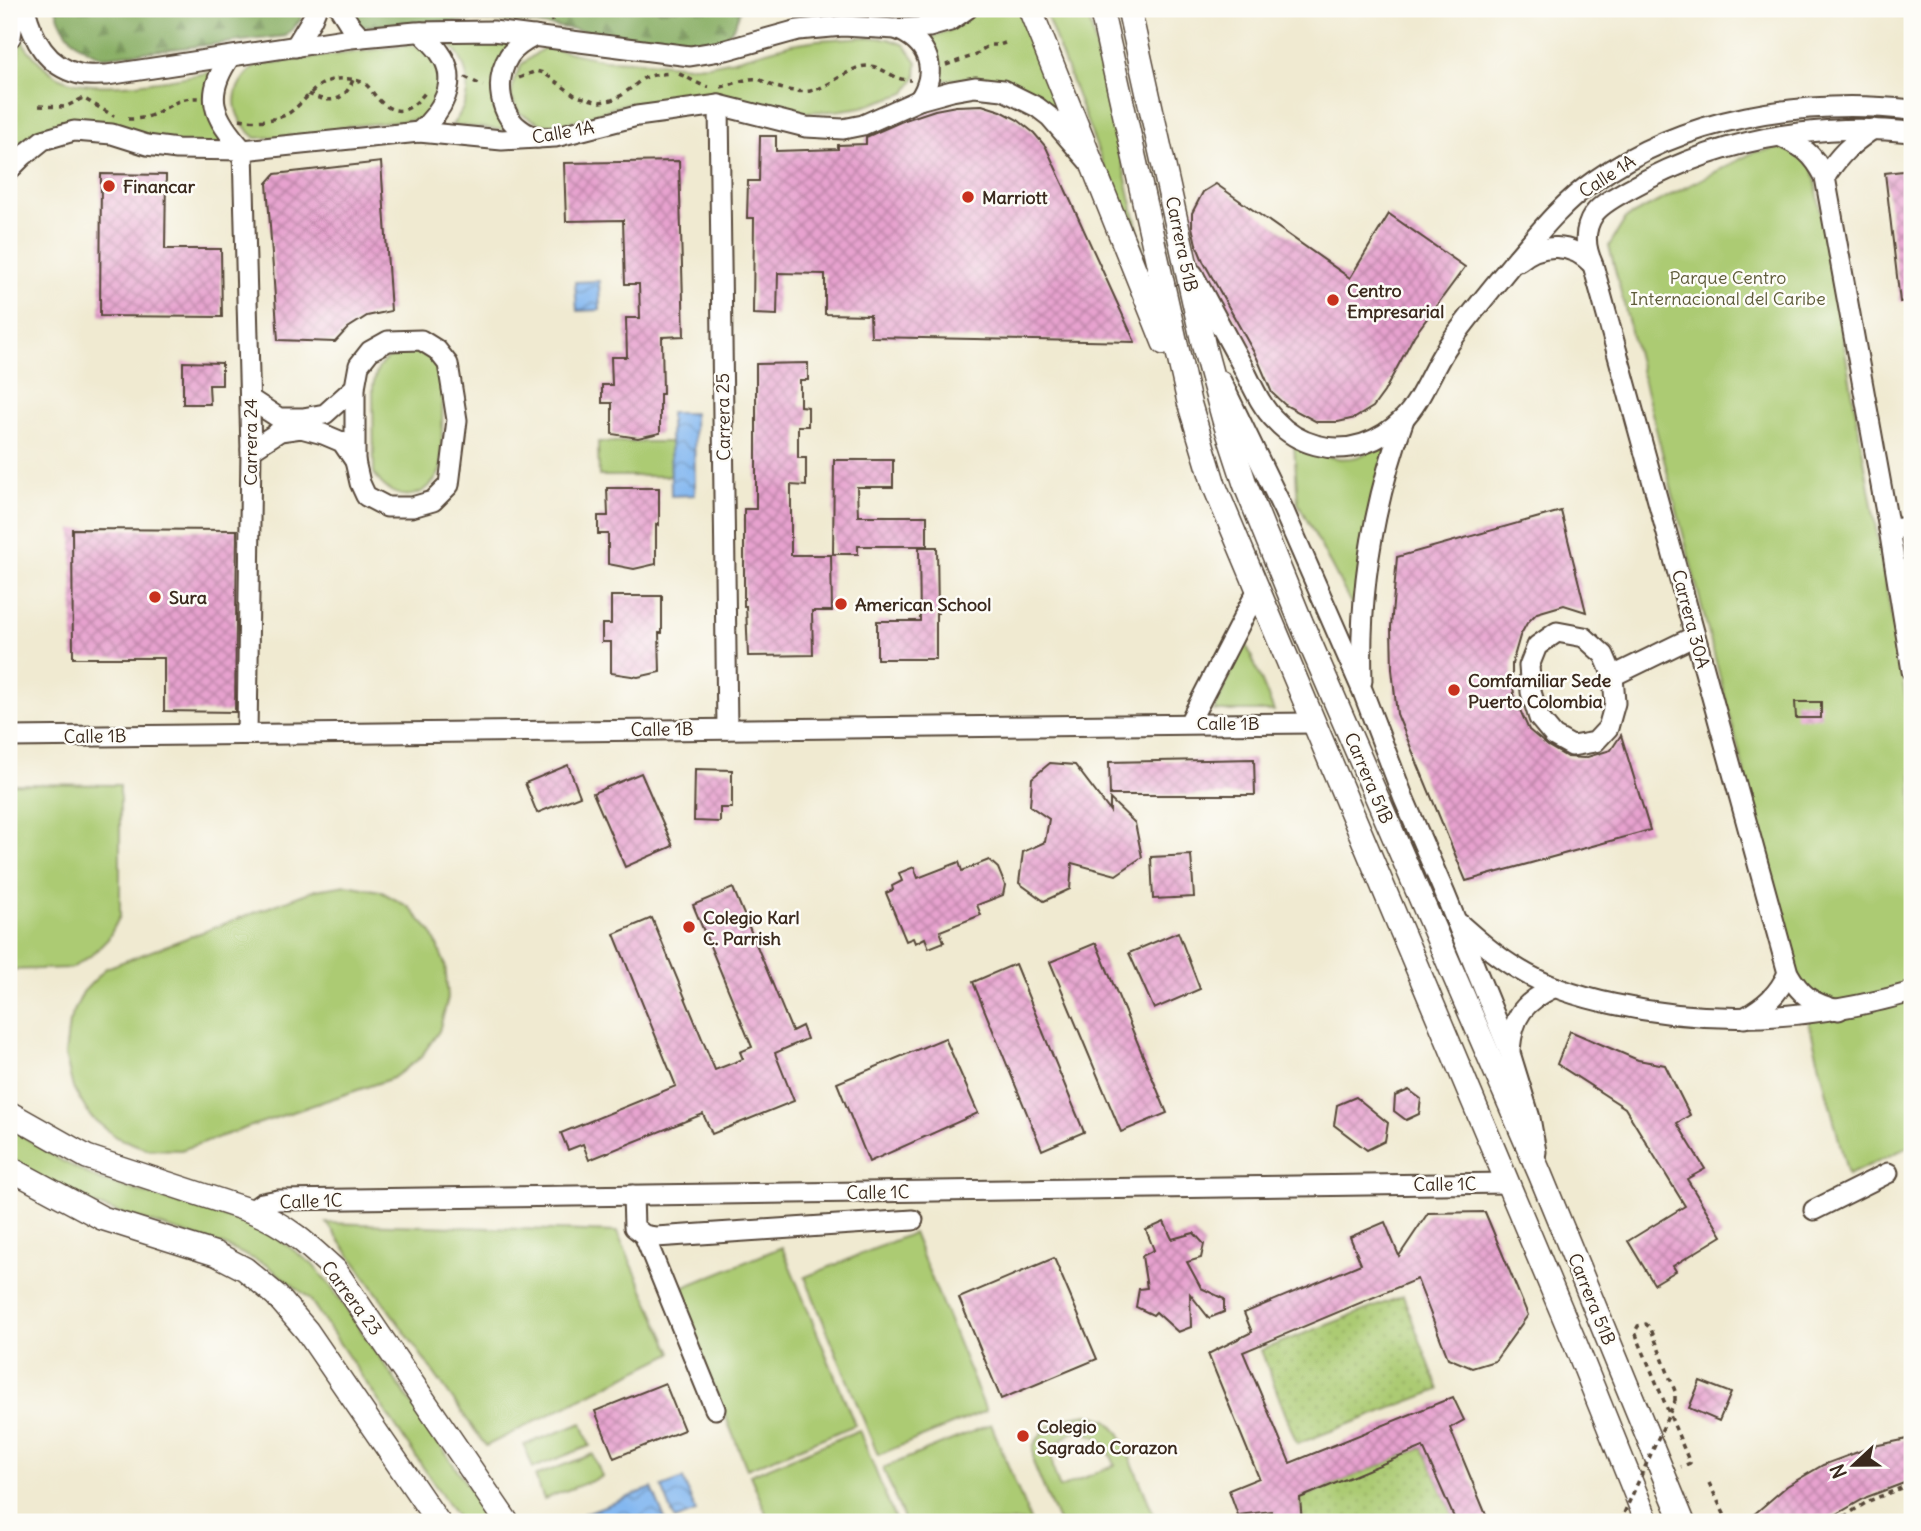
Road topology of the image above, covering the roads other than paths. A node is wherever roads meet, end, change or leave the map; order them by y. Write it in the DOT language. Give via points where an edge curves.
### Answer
graph roads {
  1 [pos="13,9"];
  2 [pos="25,9"];
  3 [pos="316,9"];
  4 [pos="340,9"];
  5 [pos="967,9"];
  6 [pos="1030,9"];
  7 [pos="1101,9"];
  8 [pos="1129,9"];
  9 [pos="896,29"];
  10 [pos="421,32"];
  11 [pos="9,36"];
  12 [pos="535,36"];
  13 [pos="361,37"];
  14 [pos="295,47"];
  15 [pos="230,57"];
  16 [pos="919,100"];
  17 [pos="719,105"];
  18 [pos="1912,110"];
  19 [pos="1873,129"];
  20 [pos="419,132"];
  21 [pos="1912,132"];
  22 [pos="1779,136"];
  23 [pos="538,138"];
  24 [pos="243,150"];
  25 [pos="1092,166"];
  26 [pos="9,170"];
  27 [pos="1825,177"];
  28 [pos="1602,206"];
  29 [pos="1186,261"];
  30 [pos="1593,265"];
  31 [pos="1504,274"];
  32 [pos="1204,347"];
  33 [pos="355,387"];
  34 [pos="250,399"];
  35 [pos="1189,402"];
  36 [pos="1404,419"];
  37 [pos="251,450"];
  38 [pos="355,461"];
  39 [pos="1912,527"];
  40 [pos="1889,529"];
  41 [pos="1258,589"];
  42 [pos="1695,636"];
  43 [pos="1912,671"];
  44 [pos="1613,676"];
  45 [pos="1363,692"];
  46 [pos="1189,723"];
  47 [pos="1314,723"];
  48 [pos="727,729"];
  49 [pos="247,734"];
  50 [pos="9,737"];
  51 [pos="1456,920"];
  52 [pos="1788,972"];
  53 [pos="1555,987"];
  54 [pos="1912,992"];
  55 [pos="1839,1010"];
  56 [pos="1743,1018"];
  57 [pos="1510,1053"];
  58 [pos="9,1114"];
  59 [pos="9,1168"];
  60 [pos="1888,1173"];
  61 [pos="1540,1174"];
  62 [pos="1507,1183"];
  63 [pos="634,1195"];
  64 [pos="1814,1210"];
  65 [pos="251,1211"];
  66 [pos="913,1220"];
  67 [pos="644,1235"];
  68 [pos="715,1409"];
  69 [pos="1685,1518"];
  70 [pos="438,1522"];
  71 [pos="507,1522"];
  72 [pos="1647,1522"];
  1 -- 11 [label="main road"];
  2 -- 15 [label="street" via="31,33 47,56 81,74 107,75"];
  3 -- 14 [label="street"];
  4 -- 13 [label="street"];
  5 -- 9 [label="street" via="950,21 929,27"];
  6 -- 25 [label="main road"];
  7 -- 35 [label="main road, Carrera 51B"];
  8 -- 29 [label="main road, Carrera 51B"];
  9 -- 12 [label="street" via="843,26 798,30 690,56"];
  9 -- 16 [label="street" via="909,34 927,56 929,81"];
  10 -- 12 [label="street" via="493,31"];
  10 -- 13 [label="street"];
  10 -- 20 [label="street" via="442,55 449,77 443,105"];
  12 -- 23 [label="street" via="508,57 500,89 510,119"];
  13 -- 14 [label="street"];
  14 -- 15 [label="street"];
  15 -- 24 [label="street" via="215,82 213,97 227,133"];
  16 -- 17 [label="street, Calle 1A" via="843,129 806,127"];
  16 -- 25 [label="street, Calle 1A" via="975,87 1003,90 1050,117"];
  17 -- 23 [label="street, Calle 1A" via="637,116"];
  17 -- 48 [label="street, Carrera 25"];
  18 -- 31 [label="street, Calle 1A" via="1790,109 1733,120 1671,140 1624,162 1582,190"];
  19 -- 21 [label="street, Calle 1A"];
  19 -- 22 [label="street, Calle 1A"];
  19 -- 27 [label="street" via="1846,148"];
  20 -- 23 [label="street, Calle 1A" via="502,140"];
  20 -- 24 [label="street, Calle 1A"];
  22 -- 27 [label="street" via="1802,146"];
  22 -- 28 [label="street, Calle 1A" via="1677,166"];
  24 -- 26 [label="street, Calle 1A" via="157,147 112,134 74,131 43,140"];
  24 -- 34 [label="street, Carrera 24"];
  25 -- 35 [label="main road"];
  27 -- 40 [label="street"];
  28 -- 30 [label="street, Carrera 30A" via="1586,233"];
  29 -- 32 [label="main road, Carrera 51B"];
  29 -- 36 [label="street" via="1261,401 1287,432 1317,445 1354,447 1374,440"];
  30 -- 31 [label="street" via="1579,253 1553,247 1523,257"];
  30 -- 42 [label="street, Carrera 30A"];
  31 -- 36 [label="street, Calle 1A" via="1447,347"];
  32 -- 45 [label="street" via="1283,509"];
  32 -- 61 [label="main road, Carrera 51B" via="1245,484"];
  33 -- 34 [label="street" via="325,414 303,418 279,418"];
  33 -- 38 [label="street"];
  33 -- 38 [label="street" via="359,365 370,351 387,341 421,340 448,364 457,420 449,485 433,501 412,507 387,507 377,502 366,496 359,483"];
  34 -- 37 [label="street, Carrera 24"];
  35 -- 41 [label="main road, Carrera 51B" via="1214,485"];
  36 -- 45 [label="street" via="1381,491 1369,554"];
  37 -- 38 [label="street" via="281,431 301,428 342,442"];
  37 -- 49 [label="street, Carrera 24"];
  39 -- 40 [label="street"];
  40 -- 43 [label="street"];
  41 -- 46 [label="street"];
  41 -- 47 [label="main road, Carrera 51B"];
  42 -- 44 [label="street"];
  42 -- 52 [label="street, Carrera 30A"];
  44 -- 44 [label="street" via="1604,655 1584,637 1558,632 1537,646 1529,666 1539,718 1554,736 1572,746 1595,742 1608,728 1615,703"];
  45 -- 51 [label="street"];
  46 -- 47 [label="street, Calle 1B"];
  46 -- 48 [label="street, Calle 1B"];
  47 -- 62 [label="main road, Carrera 51B"];
  48 -- 49 [label="street, Calle 1B" via="410,741"];
  49 -- 50 [label="street, Calle 1B"];
  51 -- 53 [label="street" via="1519,970"];
  51 -- 57 [label="street"];
  52 -- 55 [label="street, Carrera 30A" via="1808,998"];
  52 -- 56 [label="street" via="1771,1000"];
  53 -- 56 [label="street" via="1642,1009"];
  53 -- 57 [label="street" via="1536,996 1521,1012 1512,1031"];
  54 -- 55 [label="street"];
  55 -- 56 [label="street"];
  57 -- 61 [label="street" via="1530,1118"];
  58 -- 65 [label="main road, Carrera 23" via="87,1157"];
  59 -- 70 [label="main road" via="102,1218 216,1254 245,1269 307,1331"];
  60 -- 64 [label="street"];
  61 -- 69 [label="main road, Carrera 51B"];
  62 -- 63 [label="street, Calle 1C"];
  62 -- 72 [label="main road, Carrera 51B"];
  63 -- 65 [label="street, Calle 1C" via="278,1200"];
  63 -- 67 [label="street" via="634,1227"];
  65 -- 71 [label="main road, Carrera 23" via="275,1220 335,1270"];
  66 -- 67 [label="street"];
  67 -- 68 [label="street"];
}
